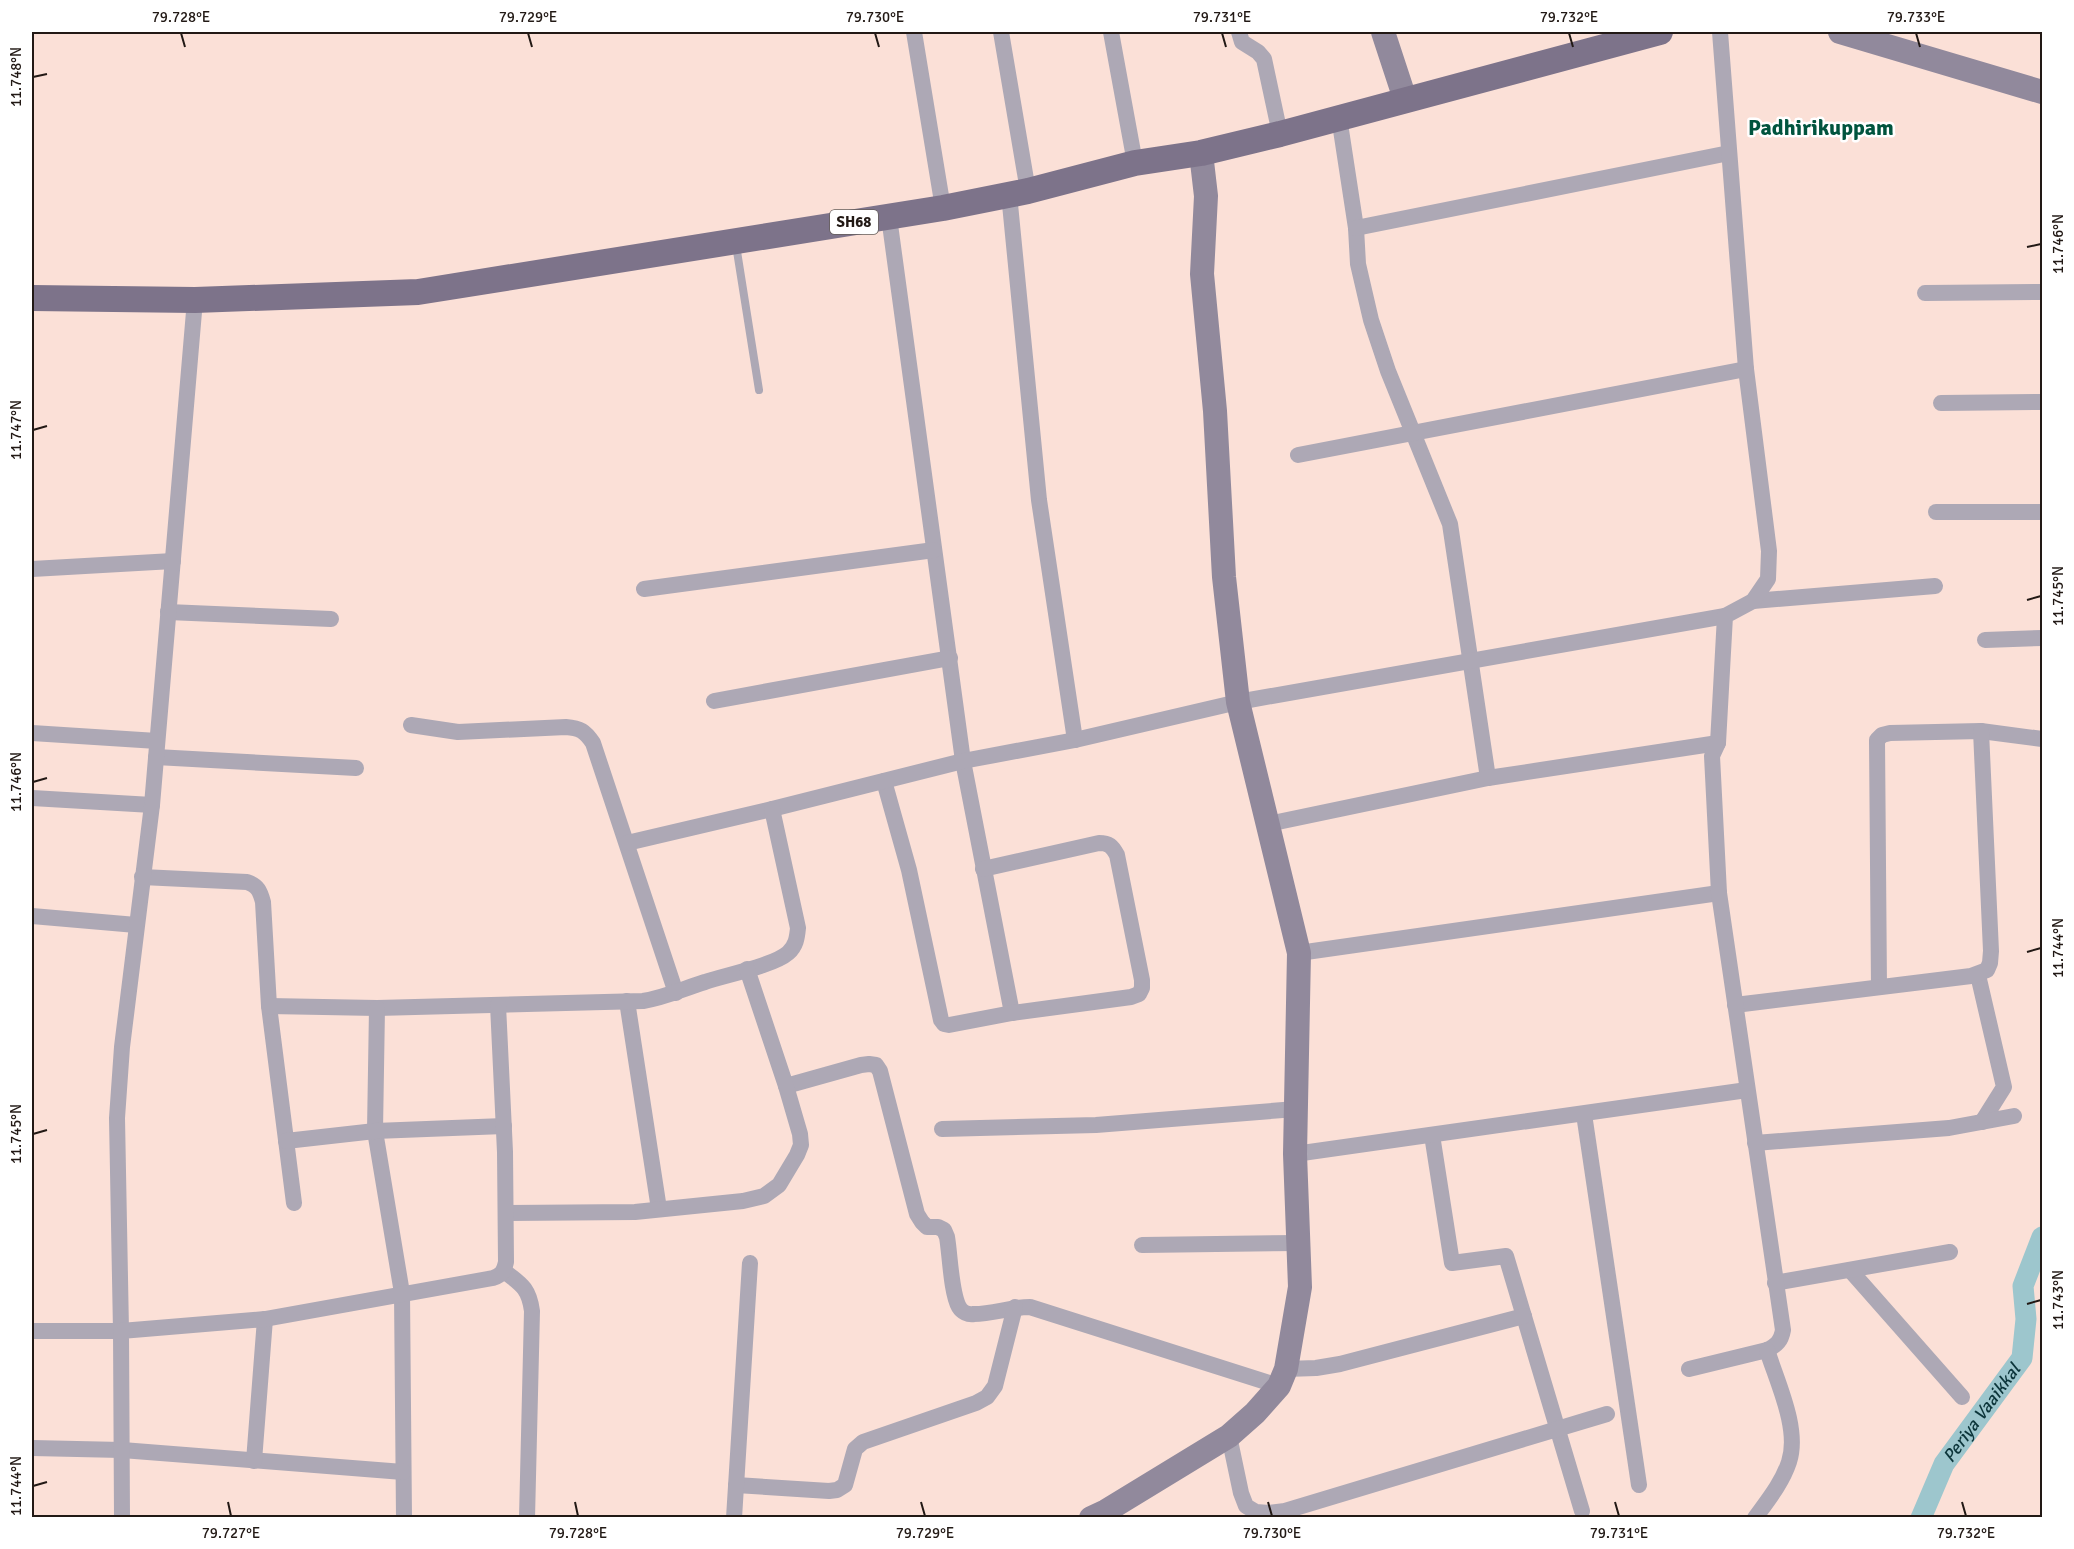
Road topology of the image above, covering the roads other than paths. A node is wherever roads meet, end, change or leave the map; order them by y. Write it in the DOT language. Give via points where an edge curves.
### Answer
graph roads {
  1 [pos="914,32"];
  2 [pos="1001,32"];
  3 [pos="1111,32"];
  4 [pos="1239,32"];
  5 [pos="1383,32"];
  6 [pos="1660,32"];
  7 [pos="1720,32"];
  8 [pos="1840,32"];
  9 [pos="2043,92"];
  10 [pos="1405,99"];
  11 [pos="1339,117"];
  12 [pos="1280,134"];
  13 [pos="1201,153"];
  14 [pos="1729,153"];
  15 [pos="1136,163"];
  16 [pos="1018,192"];
  17 [pos="943,208"];
  18 [pos="889,217"];
  19 [pos="1356,228"];
  20 [pos="735,241"];
  21 [pos="2043,292"];
  22 [pos="1925,293"];
  23 [pos="32,298"];
  24 [pos="195,300"];
  25 [pos="1746,369"];
  26 [pos="759,390"];
  27 [pos="2043,402"];
  28 [pos="1941,403"];
  29 [pos="1413,433"];
  30 [pos="1298,455"];
  31 [pos="1936,512"];
  32 [pos="2043,512"];
  33 [pos="934,550"];
  34 [pos="173,561"];
  35 [pos="32,569"];
  36 [pos="1935,586"];
  37 [pos="644,589"];
  38 [pos="1753,601"];
  39 [pos="168,612"];
  40 [pos="1725,616"];
  41 [pos="332,619"];
  42 [pos="2043,638"];
  43 [pos="1985,640"];
  44 [pos="950,658"];
  45 [pos="1470,660"];
  46 [pos="714,701"];
  47 [pos="1238,702"];
  48 [pos="411,725"];
  49 [pos="1981,731"];
  50 [pos="32,733"];
  51 [pos="2043,739"];
  52 [pos="1075,740"];
  53 [pos="1718,743"];
  54 [pos="156,749"];
  55 [pos="963,761"];
  56 [pos="356,768"];
  57 [pos="1488,778"];
  58 [pos="884,781"];
  59 [pos="32,798"];
  60 [pos="152,805"];
  61 [pos="772,809"];
  62 [pos="1268,824"];
  63 [pos="627,843"];
  64 [pos="983,869"];
  65 [pos="142,877"];
  66 [pos="1719,893"];
  67 [pos="32,916"];
  68 [pos="136,925"];
  69 [pos="1299,952"];
  70 [pos="747,969"];
  71 [pos="1978,975"];
  72 [pos="1879,987"];
  73 [pos="676,993"];
  74 [pos="627,1002"];
  75 [pos="498,1005"];
  76 [pos="1735,1005"];
  77 [pos="269,1006"];
  78 [pos="377,1008"];
  79 [pos="1012,1013"];
  80 [pos="786,1086"];
  81 [pos="1747,1090"];
  82 [pos="1296,1109"];
  83 [pos="1584,1113"];
  84 [pos="2014,1116"];
  85 [pos="1982,1122"];
  86 [pos="504,1126"];
  87 [pos="942,1129"];
  88 [pos="375,1131"];
  89 [pos="1432,1135"];
  90 [pos="286,1141"];
  91 [pos="1755,1143"];
  92 [pos="1295,1154"];
  93 [pos="294,1203"];
  94 [pos="659,1209"];
  95 [pos="506,1214"];
  96 [pos="1298,1243"];
  97 [pos="1142,1245"];
  98 [pos="1950,1252"];
  99 [pos="750,1263"];
  100 [pos="1850,1270"];
  101 [pos="504,1271"];
  102 [pos="1775,1284"];
  103 [pos="402,1293"];
  104 [pos="1015,1307"];
  105 [pos="1524,1316"];
  106 [pos="266,1319"];
  107 [pos="32,1331"];
  108 [pos="121,1331"];
  109 [pos="1767,1350"];
  110 [pos="1689,1369"];
  111 [pos="1282,1377"];
  112 [pos="1962,1397"];
  113 [pos="1606,1414"];
  114 [pos="1558,1429"];
  115 [pos="1229,1436"];
  116 [pos="32,1448"];
  117 [pos="122,1450"];
  118 [pos="254,1461"];
  119 [pos="404,1472"];
  120 [pos="736,1485"];
  121 [pos="1638,1485"];
  122 [pos="1582,1511"];
  123 [pos="1101,1515"];
  124 [pos="122,1518"];
  125 [pos="404,1518"];
  126 [pos="527,1518"];
  127 [pos="734,1518"];
  128 [pos="1755,1518"];
  1 -- 17 [label="street"];
  2 -- 16 [label="street"];
  3 -- 15 [label="street"];
  4 -- 12 [label="street" via="1242,42 1264,59"];
  5 -- 10 [label="street"];
  6 -- 10 [label="main road, SH68"];
  7 -- 14 [label="street"];
  8 -- 9 [label="street"];
  10 -- 11 [label="main road, SH68"];
  11 -- 12 [label="main road, SH68"];
  11 -- 19 [label="street"];
  12 -- 13 [label="main road, SH68"];
  13 -- 15 [label="main road, SH68"];
  13 -- 47 [label="street" via="1206,196 1202,274 1215,411 1224,577"];
  14 -- 19 [label="street"];
  14 -- 25 [label="street"];
  15 -- 16 [label="main road, SH68"];
  16 -- 17 [label="main road, SH68"];
  16 -- 52 [label="street" via="1039,500"];
  17 -- 18 [label="main road, SH68"];
  18 -- 20 [label="main road, SH68"];
  18 -- 33 [label="street"];
  19 -- 29 [label="street" via="1358,264 1371,320"];
  20 -- 24 [label="main road, SH68" via="418,292"];
  20 -- 26 [label="lane"];
  21 -- 22 [label="street"];
  23 -- 24 [label="main road, SH68"];
  24 -- 34 [label="street"];
  25 -- 29 [label="street"];
  25 -- 38 [label="street" via="1769,551 1768,579"];
  27 -- 28 [label="street"];
  29 -- 30 [label="street"];
  29 -- 45 [label="street" via="1450,524"];
  31 -- 32 [label="street"];
  33 -- 37 [label="street"];
  33 -- 44 [label="street"];
  34 -- 35 [label="street"];
  34 -- 39 [label="street"];
  36 -- 38 [label="street"];
  38 -- 40 [label="street"];
  39 -- 41 [label="street"];
  39 -- 54 [label="street"];
  40 -- 45 [label="street"];
  40 -- 53 [label="street"];
  42 -- 43 [label="street"];
  44 -- 46 [label="street"];
  44 -- 55 [label="street"];
  45 -- 47 [label="street"];
  45 -- 57 [label="street"];
  47 -- 52 [label="street"];
  47 -- 62 [label="street"];
  48 -- 63 [label="street" via="458,732 566,727 586,732"];
  49 -- 51 [label="street"];
  49 -- 71 [label="street" via="1991,951 1987,970"];
  49 -- 72 [label="street" via="1890,733 1877,740"];
  50 -- 54 [label="street"];
  52 -- 55 [label="street"];
  53 -- 57 [label="street"];
  53 -- 66 [label="street" via="1712,756"];
  54 -- 56 [label="street"];
  54 -- 60 [label="street"];
  55 -- 58 [label="street"];
  55 -- 64 [label="street"];
  57 -- 62 [label="street"];
  58 -- 61 [label="street"];
  58 -- 79 [label="street" via="909,870 941,1020 949,1025"];
  59 -- 60 [label="street"];
  60 -- 65 [label="street"];
  61 -- 63 [label="street"];
  61 -- 70 [label="street" via="798,928 796,942 776,960"];
  62 -- 69 [label="street"];
  63 -- 73 [label="street"];
  64 -- 79 [label="street"];
  64 -- 79 [label="street" via="1099,843 1112,846 1142,980 1139,994 1131,997"];
  65 -- 68 [label="street"];
  65 -- 77 [label="street" via="255,885 263,902"];
  66 -- 69 [label="street"];
  66 -- 76 [label="street"];
  67 -- 68 [label="street"];
  68 -- 108 [label="street" via="117,1118"];
  69 -- 82 [label="street"];
  70 -- 73 [label="street"];
  70 -- 80 [label="street"];
  71 -- 72 [label="street"];
  71 -- 85 [label="street" via="2004,1087"];
  72 -- 76 [label="street"];
  73 -- 74 [label="street"];
  74 -- 75 [label="street"];
  74 -- 94 [label="street"];
  75 -- 78 [label="street"];
  75 -- 86 [label="street"];
  76 -- 81 [label="street"];
  77 -- 78 [label="street"];
  77 -- 90 [label="street"];
  78 -- 88 [label="street"];
  80 -- 94 [label="street" via="801,1145 779,1185 764,1196 743,1201"];
  80 -- 104 [label="street" via="861,1065 876,1065 917,1214 927,1227 944,1230 947,1237 959,1308 973,1315"];
  81 -- 83 [label="street"];
  81 -- 91 [label="street"];
  82 -- 87 [label="street" via="1096,1125"];
  82 -- 92 [label="street"];
  83 -- 89 [label="street"];
  83 -- 121 [label="street"];
  84 -- 85 [label="street"];
  85 -- 91 [label="street" via="1898,1133"];
  86 -- 88 [label="street"];
  86 -- 95 [label="street"];
  88 -- 90 [label="street"];
  88 -- 103 [label="street"];
  89 -- 92 [label="street"];
  89 -- 105 [label="street" via="1452,1263 1506,1256"];
  90 -- 93 [label="street"];
  91 -- 102 [label="street"];
  92 -- 96 [label="street"];
  94 -- 95 [label="street"];
  95 -- 101 [label="street"];
  96 -- 97 [label="street"];
  96 -- 111 [label="street" via="1300,1287"];
  98 -- 100 [label="street"];
  99 -- 120 [label="street"];
  100 -- 102 [label="street"];
  100 -- 112 [label="street"];
  101 -- 103 [label="street" via="493,1278"];
  101 -- 126 [label="street" via="526,1288 532,1311"];
  102 -- 109 [label="street" via="1782,1339"];
  103 -- 106 [label="street"];
  103 -- 119 [label="street"];
  104 -- 111 [label="street" via="1030,1307"];
  104 -- 120 [label="street" via="995,1386 987,1397 863,1442 855,1449 845,1485 837,1490"];
  105 -- 111 [label="street"];
  105 -- 114 [label="street"];
  106 -- 108 [label="street"];
  106 -- 118 [label="street"];
  107 -- 108 [label="street"];
  108 -- 117 [label="street"];
  109 -- 110 [label="street"];
  109 -- 128 [label="street" via="1790,1418 1790,1460"];
  111 -- 115 [label="street" via="1255,1413"];
  113 -- 114 [label="street"];
  114 -- 115 [label="street" via="1269,1513 1246,1506"];
  114 -- 122 [label="street"];
  115 -- 123 [label="street"];
  116 -- 117 [label="street"];
  117 -- 118 [label="street"];
  117 -- 124 [label="street"];
  118 -- 119 [label="street"];
  119 -- 125 [label="street"];
  120 -- 127 [label="street"];
}
